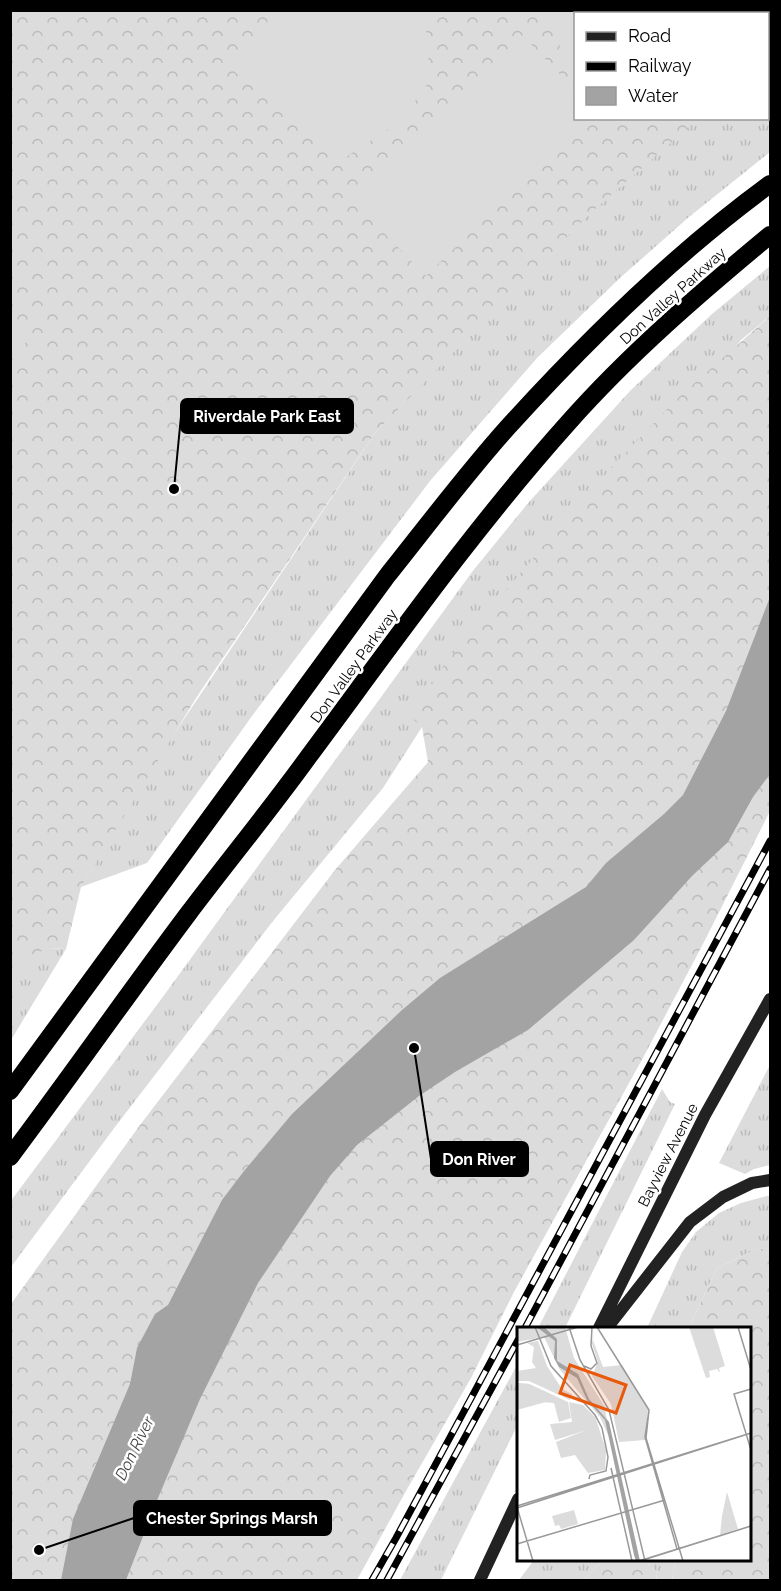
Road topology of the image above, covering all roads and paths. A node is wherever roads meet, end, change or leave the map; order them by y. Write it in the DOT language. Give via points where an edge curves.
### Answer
graph roads {
  1 [pos="771,184"];
  2 [pos="771,235"];
  3 [pos="771,999"];
  4 [pos="10,1091"];
  5 [pos="10,1157"];
  6 [pos="771,1180"];
  7 [pos="600,1327"];
  8 [pos="609,1327"];
  9 [pos="517,1503"];
  10 [pos="480,1581"];
  1 -- 4 [label="highway, Don Valley Parkway" via="667,267 593,337 507,428 387,576"];
  2 -- 5 [label="highway, Don Valley Parkway" via="633,356 515,484 188,914"];
  3 -- 7 [label="main road, Bayview Avenue" via="705,1115"];
  6 -- 8 [label="main road" via="752,1183 723,1197 690,1222"];
  9 -- 10 [label="main road"];
}
